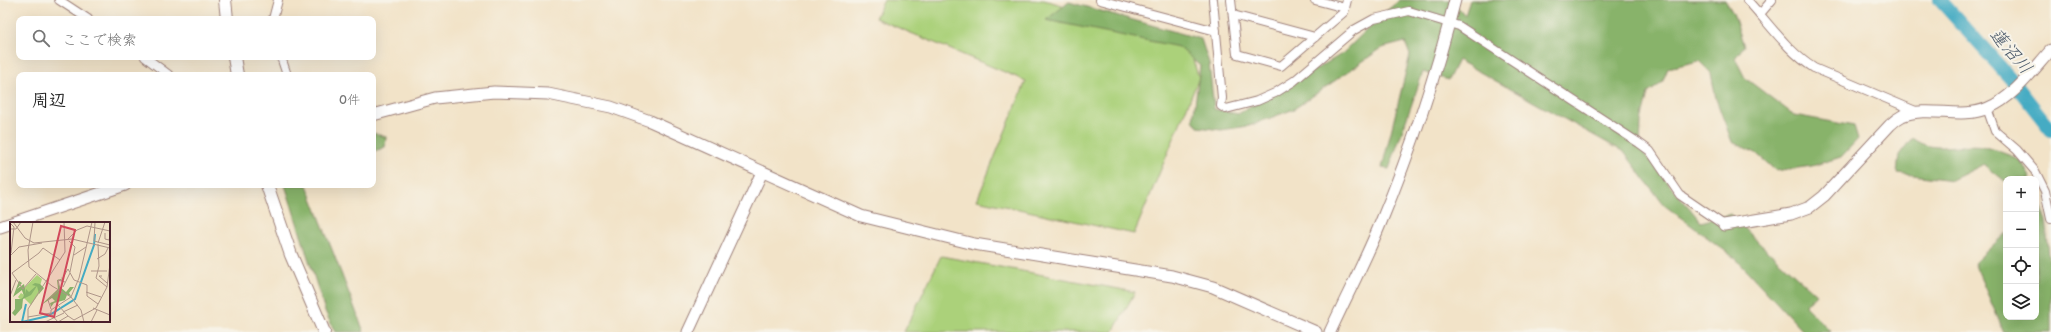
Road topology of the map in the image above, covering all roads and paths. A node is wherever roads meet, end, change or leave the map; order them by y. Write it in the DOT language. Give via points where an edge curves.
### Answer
graph roads {
  1 [pos="59,0"];
  2 [pos="224,0"];
  3 [pos="278,0"];
  4 [pos="1100,0"];
  5 [pos="1213,0"];
  6 [pos="1231,0"];
  7 [pos="1315,0"];
  8 [pos="1455,0"];
  9 [pos="1747,0"];
  10 [pos="1772,0"];
  11 [pos="1346,4"];
  12 [pos="1760,14"];
  13 [pos="1233,15"];
  14 [pos="83,16"];
  15 [pos="227,16"];
  16 [pos="274,16"];
  17 [pos="1449,22"];
  18 [pos="1216,30"];
  19 [pos="1315,37"];
  20 [pos="2051,50"];
  21 [pos="149,60"];
  22 [pos="234,60"];
  23 [pos="282,60"];
  24 [pos="165,72"];
  25 [pos="236,72"];
  26 [pos="286,72"];
  27 [pos="1987,108"];
  28 [pos="1920,113"];
  29 [pos="376,114"];
  30 [pos="762,172"];
  31 [pos="116,188"];
  32 [pos="268,188"];
  33 [pos="2051,219"];
  34 [pos="15,222"];
  35 [pos="10,224"];
  36 [pos="1724,226"];
  37 [pos="0,227"];
  38 [pos="324,332"];
  39 [pos="688,332"];
  40 [pos="1316,332"];
  41 [pos="1330,332"];
  1 -- 14 [label="street"];
  2 -- 15 [label="main road"];
  3 -- 16 [label="street"];
  4 -- 18 [label="street"];
  5 -- 18 [label="street"];
  6 -- 13 [label="street"];
  7 -- 11 [label="street"];
  8 -- 17 [label="street"];
  9 -- 12 [label="street"];
  10 -- 12 [label="street"];
  11 -- 19 [label="street" via="1344,12"];
  12 -- 28 [label="street" via="1792,51 1814,68"];
  13 -- 19 [label="street"];
  13 -- 19 [label="street" via="1237,54 1281,66"];
  17 -- 18 [label="street" via="1409,11 1374,19 1354,30 1294,81 1275,93 1257,101 1226,109 1221,106"];
  17 -- 36 [label="street" via="1459,26 1650,151 1680,195"];
  17 -- 41 [label="street" via="1432,83 1398,181"];
  20 -- 27 [label="street" via="2005,98"];
  21 -- 24 [label="street"];
  22 -- 25 [label="main road"];
  23 -- 26 [label="street"];
  27 -- 28 [label="street" via="1969,112"];
  27 -- 33 [label="street" via="1995,131 2017,150 2035,171 2045,191"];
  28 -- 36 [label="street" via="1902,116 1890,125 1824,196 1810,207 1791,214"];
  29 -- 30 [label="street" via="458,94 548,94 611,107 650,121"];
  30 -- 39 [label="street"];
  30 -- 40 [label="street" via="861,216 974,244 1172,276 1213,287"];
  31 -- 34 [label="street"];
  32 -- 38 [label="main road" via="291,255"];
  35 -- 37 [label="street"];
}
